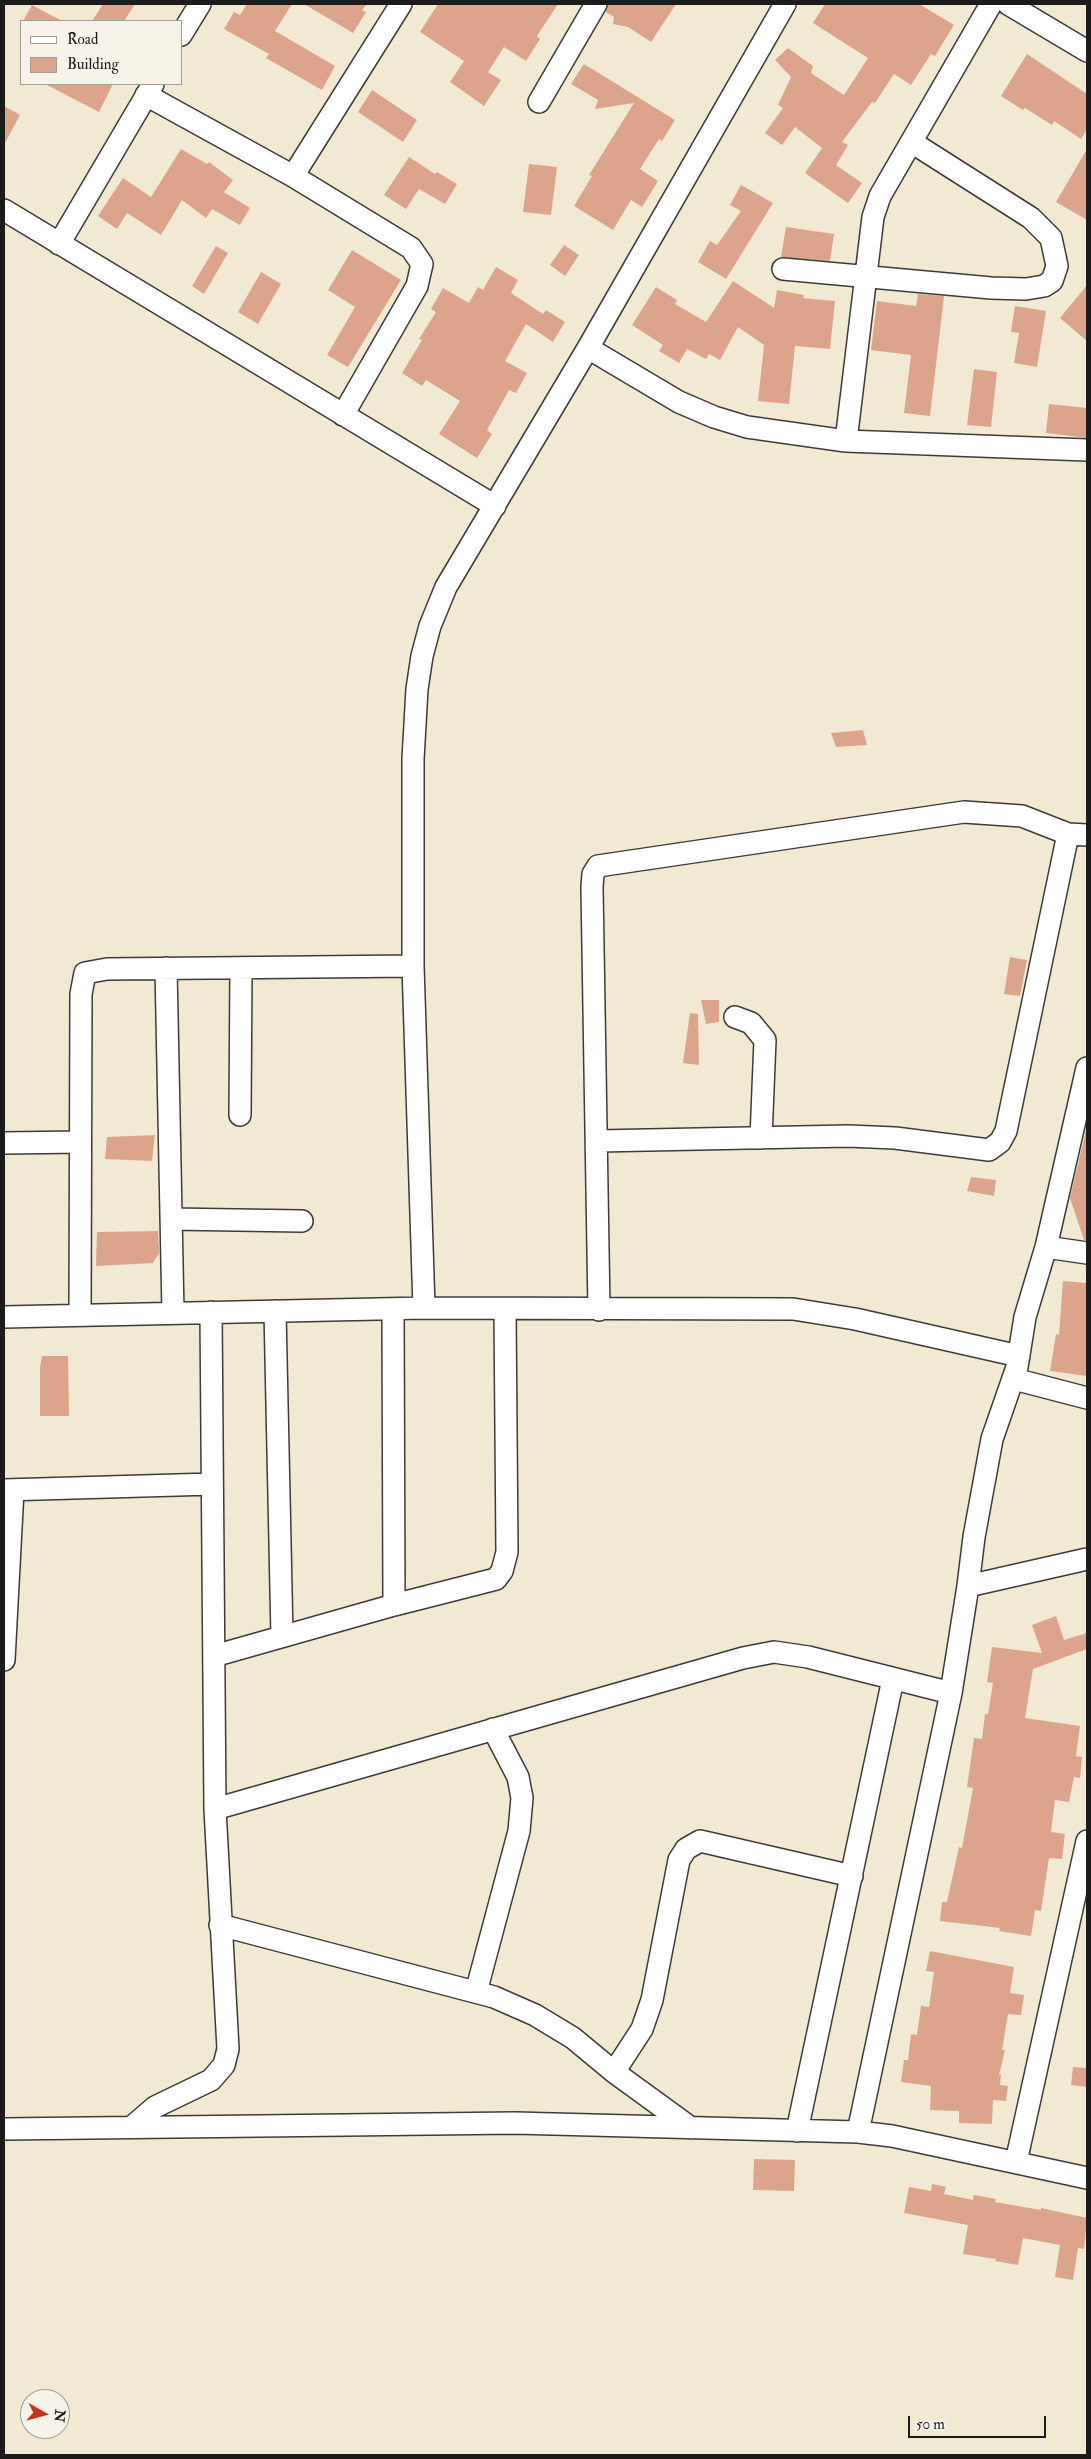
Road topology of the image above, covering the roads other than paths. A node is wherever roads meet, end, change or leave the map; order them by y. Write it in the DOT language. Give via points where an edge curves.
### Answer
graph roads {
  1 [pos="200,4"];
  2 [pos="401,4"];
  3 [pos="596,4"];
  4 [pos="785,4"];
  5 [pos="991,4"];
  6 [pos="1008,4"];
  7 [pos="182,34"];
  8 [pos="1087,51"];
  9 [pos="150,89"];
  10 [pos="539,102"];
  11 [pos="913,143"];
  12 [pos="293,176"];
  13 [pos="4,210"];
  14 [pos="59,244"];
  15 [pos="783,268"];
  16 [pos="864,276"];
  17 [pos="588,348"];
  18 [pos="343,415"];
  19 [pos="846,441"];
  20 [pos="1087,450"];
  21 [pos="495,506"];
  22 [pos="1078,834"];
  23 [pos="413,966"];
  24 [pos="166,968"];
  25 [pos="241,968"];
  26 [pos="735,1017"];
  27 [pos="1087,1068"];
  28 [pos="1083,1107"];
  29 [pos="240,1115"];
  30 [pos="762,1138"];
  31 [pos="598,1141"];
  32 [pos="80,1142"];
  33 [pos="4,1143"];
  34 [pos="171,1219"];
  35 [pos="302,1221"];
  36 [pos="1046,1247"];
  37 [pos="1087,1254"];
  38 [pos="424,1308"];
  39 [pos="393,1309"];
  40 [pos="505,1309"];
  41 [pos="599,1310"];
  42 [pos="274,1311"];
  43 [pos="211,1312"];
  44 [pos="173,1313"];
  45 [pos="80,1315"];
  46 [pos="4,1317"];
  47 [pos="1019,1356"];
  48 [pos="1014,1379"];
  49 [pos="1087,1398"];
  50 [pos="212,1484"];
  51 [pos="8,1490"];
  52 [pos="1087,1559"];
  53 [pos="968,1586"];
  54 [pos="394,1604"];
  55 [pos="282,1636"];
  56 [pos="214,1656"];
  57 [pos="4,1660"];
  58 [pos="893,1679"];
  59 [pos="951,1693"];
  60 [pos="493,1729"];
  61 [pos="215,1809"];
  62 [pos="1087,1841"];
  63 [pos="852,1876"];
  64 [pos="220,1925"];
  65 [pos="476,1992"];
  66 [pos="614,2072"];
  67 [pos="134,2126"];
  68 [pos="691,2128"];
  69 [pos="4,2129"];
  70 [pos="797,2130"];
  71 [pos="858,2132"];
  72 [pos="1016,2162"];
  73 [pos="1087,2178"];
  1 -- 7 [label="street"];
  2 -- 12 [label="street"];
  3 -- 10 [label="street"];
  4 -- 17 [label="street"];
  5 -- 11 [label="street"];
  6 -- 8 [label="street"];
  9 -- 12 [label="street"];
  9 -- 14 [label="street"];
  11 -- 16 [label="street" via="878,203"];
  11 -- 16 [label="street" via="1031,218 1051,238 1057,266 1052,281 1026,289"];
  12 -- 18 [label="street" via="411,248 422,264 417,286"];
  13 -- 14 [label="street"];
  14 -- 18 [label="street"];
  15 -- 16 [label="street"];
  16 -- 19 [label="street"];
  17 -- 19 [label="street" via="672,398 714,418 747,427"];
  17 -- 21 [label="street"];
  18 -- 21 [label="street"];
  19 -- 20 [label="street"];
  21 -- 23 [label="street" via="446,588 422,656 413,759"];
  22 -- 30 [label="street" via="1006,1131 1000,1142 989,1150 895,1138"];
  22 -- 31 [label="street" via="1022,816 964,812 598,866 593,874 592,887"];
  23 -- 25 [label="street"];
  23 -- 38 [label="street"];
  24 -- 25 [label="street"];
  24 -- 32 [label="street" via="107,969 85,973 81,994"];
  24 -- 34 [label="street"];
  25 -- 29 [label="street"];
  26 -- 30 [label="street" via="751,1023 765,1040"];
  27 -- 28 [label="street"];
  28 -- 36 [label="street"];
  30 -- 31 [label="street"];
  31 -- 41 [label="street"];
  32 -- 33 [label="street"];
  32 -- 45 [label="street"];
  34 -- 35 [label="street"];
  34 -- 44 [label="street"];
  36 -- 37 [label="street"];
  36 -- 47 [label="street" via="1025,1317"];
  38 -- 39 [label="street"];
  38 -- 40 [label="street"];
  39 -- 42 [label="street"];
  39 -- 54 [label="street"];
  40 -- 41 [label="street"];
  40 -- 54 [label="street" via="507,1552 502,1572 496,1579"];
  41 -- 47 [label="street" via="792,1309 855,1319"];
  42 -- 43 [label="street"];
  42 -- 55 [label="street"];
  43 -- 44 [label="street"];
  43 -- 50 [label="street"];
  44 -- 45 [label="street"];
  45 -- 46 [label="street"];
  47 -- 48 [label="street"];
  48 -- 49 [label="street"];
  48 -- 53 [label="street" via="992,1439"];
  50 -- 51 [label="street"];
  50 -- 56 [label="street"];
  51 -- 57 [label="street"];
  52 -- 53 [label="street"];
  53 -- 59 [label="street"];
  54 -- 55 [label="street"];
  55 -- 56 [label="street"];
  56 -- 61 [label="street"];
  58 -- 59 [label="street"];
  58 -- 60 [label="street" via="808,1657 774,1652"];
  58 -- 63 [label="street"];
  59 -- 71 [label="street"];
  60 -- 61 [label="street"];
  60 -- 65 [label="street" via="518,1776 522,1798 519,1831"];
  61 -- 64 [label="street"];
  62 -- 72 [label="street"];
  63 -- 66 [label="street" via="700,1840 686,1849 679,1860 652,2000 642,2029"];
  63 -- 70 [label="street"];
  64 -- 65 [label="street"];
  64 -- 67 [label="street" via="228,2018 228,2049 224,2066 211,2080 155,2106"];
  65 -- 66 [label="street" via="536,2015 573,2038"];
  66 -- 68 [label="street"];
  67 -- 68 [label="street" via="515,2122"];
  67 -- 69 [label="street"];
  68 -- 70 [label="street"];
  70 -- 71 [label="street"];
  71 -- 72 [label="street"];
  72 -- 73 [label="street"];
}
